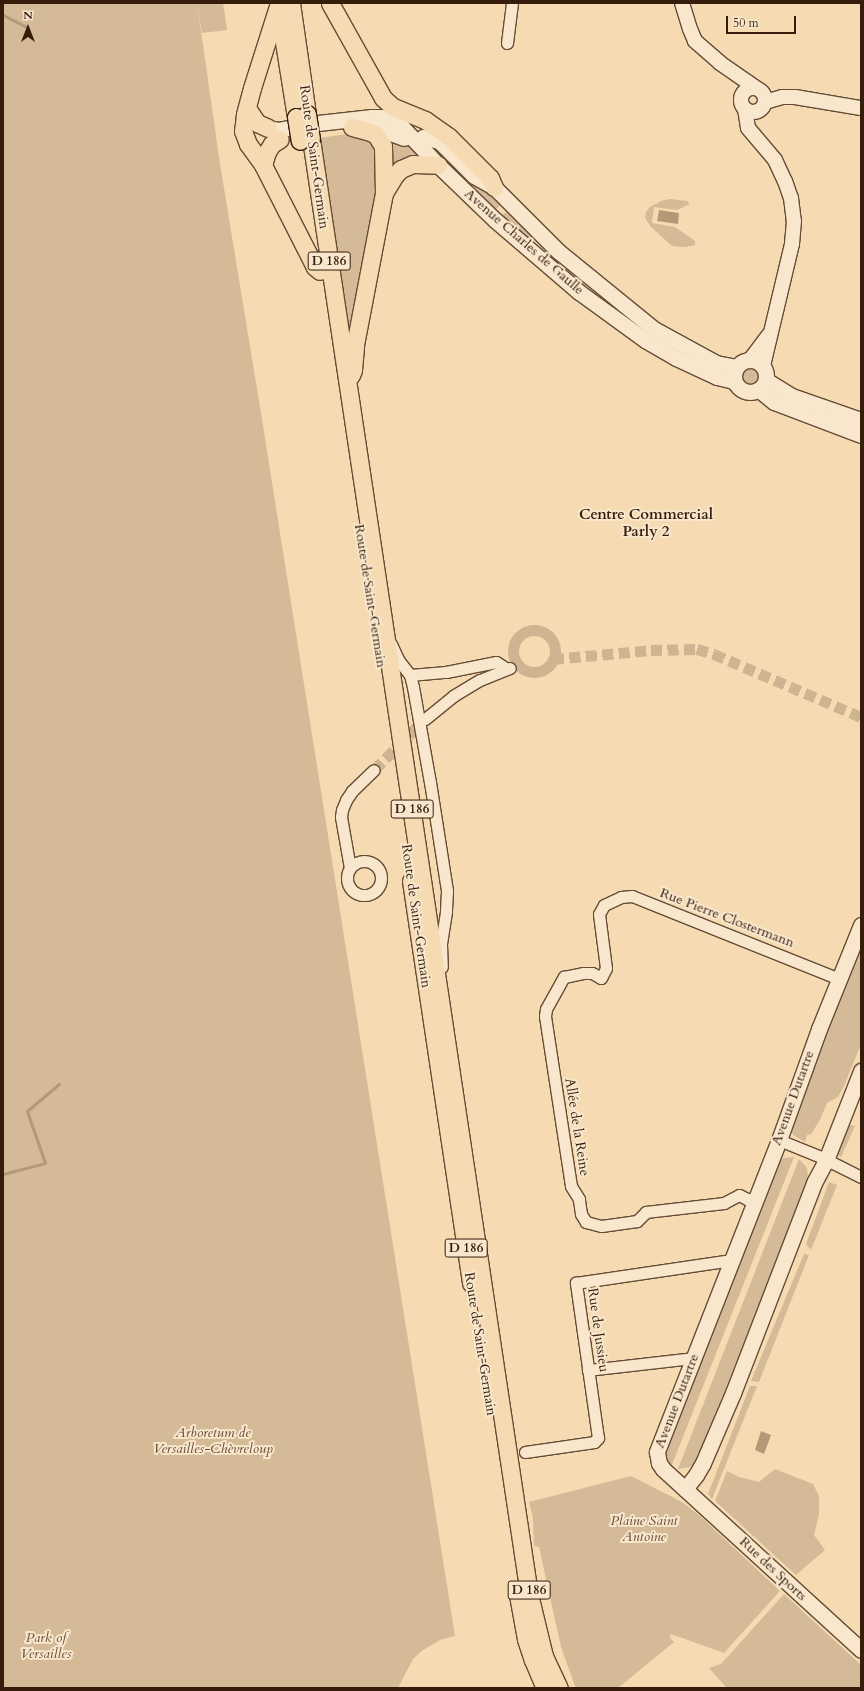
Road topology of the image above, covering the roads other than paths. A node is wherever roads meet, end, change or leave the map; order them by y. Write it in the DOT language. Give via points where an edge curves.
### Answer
graph roads {
  1 [pos="330,3"];
  2 [pos="512,3"];
  3 [pos="682,3"];
  4 [pos="282,4"];
  5 [pos="507,43"];
  6 [pos="754,99"];
  7 [pos="246,108"];
  8 [pos="861,108"];
  9 [pos="352,127"];
  10 [pos="298,130"];
  11 [pos="404,138"];
  12 [pos="423,138"];
  13 [pos="263,165"];
  14 [pos="438,165"];
  15 [pos="494,187"];
  16 [pos="384,193"];
  17 [pos="320,271"];
  18 [pos="735,374"];
  19 [pos="759,374"];
  20 [pos="347,382"];
  21 [pos="861,420"];
  22 [pos="861,435"];
  23 [pos="386,640"];
  24 [pos="410,675"];
  25 [pos="425,719"];
  26 [pos="374,770"];
  27 [pos="349,851"];
  28 [pos="364,861"];
  29 [pos="350,868"];
  30 [pos="604,905"];
  31 [pos="861,926"];
  32 [pos="437,977"];
  33 [pos="839,979"];
  34 [pos="861,1071"];
  35 [pos="779,1140"];
  36 [pos="826,1160"];
  37 [pos="861,1177"];
  38 [pos="754,1200"];
  39 [pos="731,1260"];
  40 [pos="694,1358"];
  41 [pos="588,1370"];
  42 [pos="525,1452"];
  43 [pos="685,1489"];
  44 [pos="861,1650"];
  45 [pos="545,1688"];
  46 [pos="560,1688"];
  1 -- 15 [label="main road" via="383,98 393,107 425,120 449,137 490,178"];
  2 -- 5 [label="street"];
  3 -- 6 [label="street" via="695,41"];
  4 -- 7 [label="main road"];
  4 -- 10 [label="main road, Route de Saint-Germain / D 186"];
  6 -- 8 [label="street" via="795,97"];
  6 -- 19 [label="street" via="748,128 775,160 791,198 794,221 792,244 769,346"];
  7 -- 10 [label="main road" via="257,123"];
  7 -- 13 [label="main road" via="243,131 248,144"];
  9 -- 10 [label="main road"];
  9 -- 11 [label="main road" via="366,124 376,126"];
  9 -- 16 [label="main road" via="376,135 383,146"];
  10 -- 13 [label="main road" via="272,144"];
  10 -- 14 [label="main road, Avenue Charles de Gaulle" via="372,116 401,126"];
  10 -- 17 [label="main road, Route de Saint-Germain / D 186"];
  10 -- 20 [label="main road, Route de Saint-Germain / D 186"];
  12 -- 15 [label="main road, Avenue Charles de Gaulle" via="438,141 474,176"];
  13 -- 17 [label="main road" via="315,267"];
  14 -- 16 [label="main road" via="413,164 401,169"];
  14 -- 18 [label="main road, Avenue Charles de Gaulle" via="495,220 579,292 645,340 711,375"];
  15 -- 18 [label="main road, Avenue Charles de Gaulle" via="558,251 654,329"];
  16 -- 20 [label="main road" via="355,346 353,370"];
  17 -- 45 [label="main road, Route de Saint-Germain / D 186" via="522,1620 533,1660"];
  18 -- 19 [label="main road" via="741,362"];
  18 -- 19 [label="main road, Avenue Charles de Gaulle" via="740,390 745,392"];
  19 -- 21 [label="main road" via="792,396"];
  19 -- 22 [label="main road" via="781,406"];
  20 -- 23 [label="main road, Route de Saint-Germain / D 186"];
  23 -- 24 [label="street" via="394,647 398,661"];
  23 -- 32 [label="main road, Route de Saint-Germain / D 186"];
  24 -- 25 [label="street" via="446,672 496,662 508,668 480,680 453,696"];
  24 -- 32 [label="street" via="428,768 447,891 441,944 442,968"];
  26 -- 27 [label="street" via="352,791 343,806 341,817"];
  27 -- 28 [label="street"];
  27 -- 29 [label="street"];
  28 -- 29 [label="street"];
  28 -- 29 [label="street" via="374,863 381,876 379,886 370,893 361,894 352,890 347,877"];
  30 -- 33 [label="street, Rue Pierre Clostermann" via="621,897 632,896"];
  30 -- 38 [label="street, Allée de la Reine" via="599,914 606,968 601,978 592,973 564,977 546,1009 545,1016 571,1186 579,1200 581,1214 586,1222 601,1226 637,1222 646,1212 724,1203 739,1195"];
  31 -- 33 [label="main road, Avenue Dutartre"];
  32 -- 46 [label="main road, Route de Saint-Germain / D 186" via="530,1594 544,1656"];
  33 -- 35 [label="main road, Avenue Dutartre"];
  34 -- 36 [label="main road"];
  35 -- 36 [label="street"];
  35 -- 38 [label="main road, Avenue Dutartre"];
  36 -- 37 [label="street"];
  36 -- 43 [label="main road" via="815,1181 733,1393 700,1469"];
  38 -- 39 [label="main road, Avenue Dutartre"];
  39 -- 40 [label="main road, Avenue Dutartre"];
  39 -- 41 [label="street, Rue de Jussieu" via="576,1283"];
  40 -- 41 [label="street"];
  40 -- 43 [label="main road, Avenue Dutartre" via="657,1452 663,1469"];
  41 -- 42 [label="street, Rue de Jussieu" via="598,1438 594,1442"];
  43 -- 44 [label="main road, Rue des Sports"];
}
